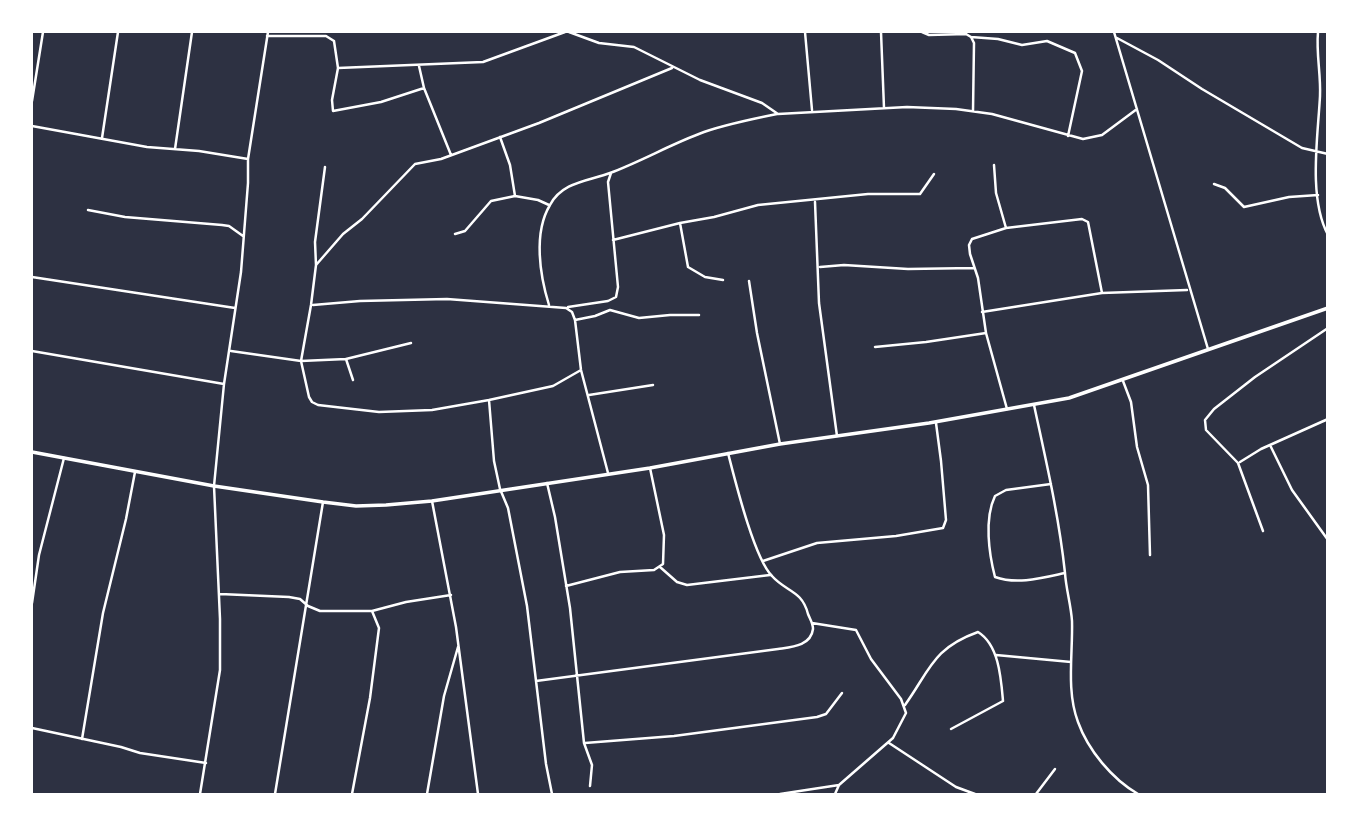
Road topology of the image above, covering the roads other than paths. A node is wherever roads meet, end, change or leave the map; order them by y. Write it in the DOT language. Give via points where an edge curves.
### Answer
graph roads {
  1 [pos="43,32"];
  2 [pos="118,32"];
  3 [pos="192,32"];
  4 [pos="567,32"];
  5 [pos="805,32"];
  6 [pos="881,32"];
  7 [pos="922,32"];
  8 [pos="1114,32"];
  9 [pos="1318,32"];
  10 [pos="268,34"];
  11 [pos="971,37"];
  12 [pos="1116,38"];
  13 [pos="418,65"];
  14 [pos="338,68"];
  15 [pos="672,68"];
  16 [pos="424,88"];
  17 [pos="32,101"];
  18 [pos="884,108"];
  19 [pos="1137,109"];
  20 [pos="812,110"];
  21 [pos="973,111"];
  22 [pos="778,114"];
  23 [pos="32,126"];
  24 [pos="1068,136"];
  25 [pos="500,137"];
  26 [pos="102,138"];
  27 [pos="175,149"];
  28 [pos="1317,153"];
  29 [pos="1328,154"];
  30 [pos="451,155"];
  31 [pos="248,159"];
  32 [pos="994,165"];
  33 [pos="325,167"];
  34 [pos="611,173"];
  35 [pos="934,174"];
  36 [pos="1214,184"];
  37 [pos="1318,195"];
  38 [pos="515,197"];
  39 [pos="815,201"];
  40 [pos="550,205"];
  41 [pos="88,210"];
  42 [pos="680,223"];
  43 [pos="1006,228"];
  44 [pos="455,234"];
  45 [pos="1328,234"];
  46 [pos="243,236"];
  47 [pos="613,240"];
  48 [pos="316,265"];
  49 [pos="818,268"];
  50 [pos="974,268"];
  51 [pos="32,276"];
  52 [pos="723,280"];
  53 [pos="749,281"];
  54 [pos="1189,290"];
  55 [pos="1102,293"];
  56 [pos="311,305"];
  57 [pos="549,305"];
  58 [pos="235,308"];
  59 [pos="566,308"];
  60 [pos="1326,310"];
  61 [pos="982,312"];
  62 [pos="699,315"];
  63 [pos="575,320"];
  64 [pos="1328,328"];
  65 [pos="986,332"];
  66 [pos="411,343"];
  67 [pos="875,346"];
  68 [pos="1208,349"];
  69 [pos="32,351"];
  70 [pos="230,351"];
  71 [pos="346,359"];
  72 [pos="301,361"];
  73 [pos="581,370"];
  74 [pos="353,380"];
  75 [pos="1123,381"];
  76 [pos="224,384"];
  77 [pos="653,385"];
  78 [pos="589,395"];
  79 [pos="489,400"];
  80 [pos="1034,405"];
  81 [pos="1007,409"];
  82 [pos="1328,419"];
  83 [pos="935,422"];
  84 [pos="837,436"];
  85 [pos="780,444"];
  86 [pos="1270,446"];
  87 [pos="32,452"];
  88 [pos="729,453"];
  89 [pos="64,458"];
  90 [pos="1238,463"];
  91 [pos="650,468"];
  92 [pos="135,471"];
  93 [pos="608,473"];
  94 [pos="547,483"];
  95 [pos="1051,484"];
  96 [pos="214,486"];
  97 [pos="500,489"];
  98 [pos="432,501"];
  99 [pos="323,502"];
  100 [pos="1263,531"];
  101 [pos="1328,540"];
  102 [pos="32,554"];
  103 [pos="39,555"];
  104 [pos="1150,555"];
  105 [pos="763,561"];
  106 [pos="660,567"];
  107 [pos="1065,573"];
  108 [pos="771,575"];
  109 [pos="566,586"];
  110 [pos="219,593"];
  111 [pos="451,595"];
  112 [pos="32,603"];
  113 [pos="308,606"];
  114 [pos="372,611"];
  115 [pos="812,623"];
  116 [pos="458,645"];
  117 [pos="996,655"];
  118 [pos="1071,662"];
  119 [pos="576,675"];
  120 [pos="536,681"];
  121 [pos="842,692"];
  122 [pos="905,705"];
  123 [pos="32,728"];
  124 [pos="951,729"];
  125 [pos="82,739"];
  126 [pos="584,743"];
  127 [pos="889,743"];
  128 [pos="206,763"];
  129 [pos="1055,769"];
  130 [pos="839,785"];
  131 [pos="590,786"];
  132 [pos="200,794"];
  133 [pos="275,794"];
  134 [pos="352,794"];
  135 [pos="427,794"];
  136 [pos="478,794"];
  137 [pos="552,794"];
  138 [pos="780,794"];
  139 [pos="835,794"];
  140 [pos="975,794"];
  141 [pos="1036,794"];
  142 [pos="1138,794"];
  1 -- 17 [label="street"];
  2 -- 26 [label="street"];
  3 -- 27 [label="street"];
  4 -- 13 [label="street" via="482,62"];
  4 -- 15 [label="street" via="599,43 634,47"];
  5 -- 20 [label="street"];
  6 -- 18 [label="street"];
  7 -- 11 [label="street"];
  8 -- 12 [label="street"];
  9 -- 28 [label="street"];
  10 -- 14 [label="street" via="332,38"];
  10 -- 31 [label="street"];
  11 -- 21 [label="street"];
  11 -- 24 [label="street" via="1022,45 1047,41 1074,53 1082,71"];
  12 -- 19 [label="street"];
  12 -- 28 [label="street"];
  13 -- 14 [label="street"];
  13 -- 16 [label="street"];
  14 -- 16 [label="street" via="333,111"];
  15 -- 22 [label="street" via="762,103"];
  15 -- 25 [label="street"];
  16 -- 30 [label="street"];
  18 -- 20 [label="street"];
  18 -- 21 [label="street"];
  19 -- 24 [label="street" via="1094,139"];
  19 -- 54 [label="street"];
  20 -- 22 [label="street"];
  21 -- 24 [label="street"];
  22 -- 34 [label="street" via="705,132"];
  23 -- 26 [label="street"];
  25 -- 30 [label="street"];
  25 -- 38 [label="street"];
  26 -- 27 [label="street"];
  27 -- 31 [label="street"];
  28 -- 29 [label="street"];
  28 -- 37 [label="street"];
  30 -- 48 [label="street" via="415,164"];
  31 -- 46 [label="street"];
  32 -- 43 [label="street"];
  33 -- 48 [label="street"];
  34 -- 40 [label="street" via="569,186"];
  34 -- 47 [label="street"];
  35 -- 39 [label="street" via="920,194"];
  36 -- 37 [label="street" via="1225,188 1244,207"];
  37 -- 45 [label="street"];
  38 -- 40 [label="street"];
  38 -- 44 [label="street" via="491,201 465,231"];
  39 -- 42 [label="street" via="758,205"];
  39 -- 49 [label="street"];
  40 -- 57 [label="street" via="540,245"];
  41 -- 46 [label="street" via="229,226"];
  42 -- 47 [label="street"];
  42 -- 52 [label="street" via="688,267"];
  43 -- 50 [label="street" via="972,239"];
  43 -- 55 [label="street" via="1072,218 1088,222"];
  46 -- 58 [label="street"];
  47 -- 59 [label="street" via="616,297"];
  48 -- 56 [label="street"];
  49 -- 50 [label="street"];
  49 -- 84 [label="street"];
  50 -- 61 [label="street"];
  51 -- 58 [label="street"];
  53 -- 85 [label="street"];
  54 -- 55 [label="street"];
  54 -- 68 [label="street"];
  55 -- 61 [label="street"];
  56 -- 57 [label="street" via="447,299"];
  56 -- 72 [label="street"];
  57 -- 59 [label="street"];
  58 -- 70 [label="street"];
  59 -- 63 [label="street"];
  60 -- 68 [label="street"];
  61 -- 65 [label="street"];
  62 -- 63 [label="street" via="639,318 610,310"];
  63 -- 73 [label="street"];
  64 -- 90 [label="street" via="1209,414 1206,430"];
  65 -- 67 [label="street"];
  65 -- 81 [label="street"];
  66 -- 71 [label="street"];
  68 -- 75 [label="street"];
  69 -- 76 [label="street"];
  70 -- 72 [label="street"];
  70 -- 76 [label="street"];
  71 -- 72 [label="street"];
  71 -- 74 [label="street"];
  72 -- 79 [label="street" via="309,397 318,405 379,412 432,410"];
  73 -- 78 [label="street"];
  73 -- 79 [label="street" via="552,386"];
  75 -- 80 [label="street"];
  75 -- 104 [label="street" via="1148,485"];
  76 -- 96 [label="street"];
  77 -- 78 [label="street"];
  78 -- 93 [label="street"];
  79 -- 97 [label="street"];
  80 -- 81 [label="street"];
  80 -- 95 [label="street"];
  81 -- 83 [label="street"];
  82 -- 86 [label="street"];
  83 -- 84 [label="street"];
  83 -- 105 [label="street" via="942,461 943,528 817,543"];
  84 -- 85 [label="street"];
  85 -- 88 [label="street"];
  86 -- 90 [label="street"];
  86 -- 101 [label="street" via="1292,490"];
  87 -- 89 [label="street"];
  88 -- 91 [label="street"];
  88 -- 105 [label="street"];
  89 -- 92 [label="street"];
  89 -- 103 [label="street"];
  90 -- 100 [label="street"];
  91 -- 93 [label="street"];
  91 -- 106 [label="street" via="664,535 665,561"];
  92 -- 96 [label="street"];
  92 -- 125 [label="street" via="103,613"];
  93 -- 94 [label="street"];
  94 -- 97 [label="street"];
  94 -- 109 [label="street"];
  95 -- 107 [label="street"];
  95 -- 107 [label="street" via="1006,489 995,496 988,517 992,566 995,578 1008,582"];
  96 -- 99 [label="street"];
  96 -- 110 [label="street"];
  97 -- 98 [label="street"];
  97 -- 120 [label="street" via="519,560"];
  98 -- 99 [label="street" via="356,506"];
  98 -- 111 [label="street"];
  99 -- 113 [label="street"];
  102 -- 103 [label="street"];
  103 -- 112 [label="street"];
  105 -- 108 [label="street"];
  106 -- 108 [label="street" via="687,585"];
  106 -- 109 [label="street"];
  107 -- 118 [label="street" via="1072,620"];
  108 -- 115 [label="street" via="802,598"];
  109 -- 119 [label="street"];
  110 -- 113 [label="street" via="289,597"];
  110 -- 128 [label="street" via="220,670"];
  111 -- 114 [label="street"];
  111 -- 116 [label="street"];
  113 -- 114 [label="street" via="320,611"];
  113 -- 133 [label="street"];
  114 -- 134 [label="street" via="379,628"];
  115 -- 119 [label="street" via="811,635 799,646"];
  115 -- 122 [label="street" via="856,630"];
  116 -- 135 [label="street"];
  116 -- 136 [label="street"];
  117 -- 118 [label="street"];
  117 -- 122 [label="street" via="983,635 967,635 934,658"];
  117 -- 124 [label="street" via="1002,703"];
  118 -- 142 [label="street" via="1073,702 1086,741 1111,772"];
  119 -- 120 [label="street"];
  119 -- 126 [label="street"];
  120 -- 137 [label="street"];
  121 -- 126 [label="street" via="826,714 817,717"];
  122 -- 127 [label="street" via="906,713"];
  123 -- 125 [label="street"];
  125 -- 128 [label="street"];
  126 -- 131 [label="street" via="592,765"];
  127 -- 130 [label="street"];
  127 -- 140 [label="street" via="956,787"];
  128 -- 132 [label="street"];
  129 -- 141 [label="street"];
  130 -- 138 [label="street"];
  130 -- 139 [label="street"];
}
